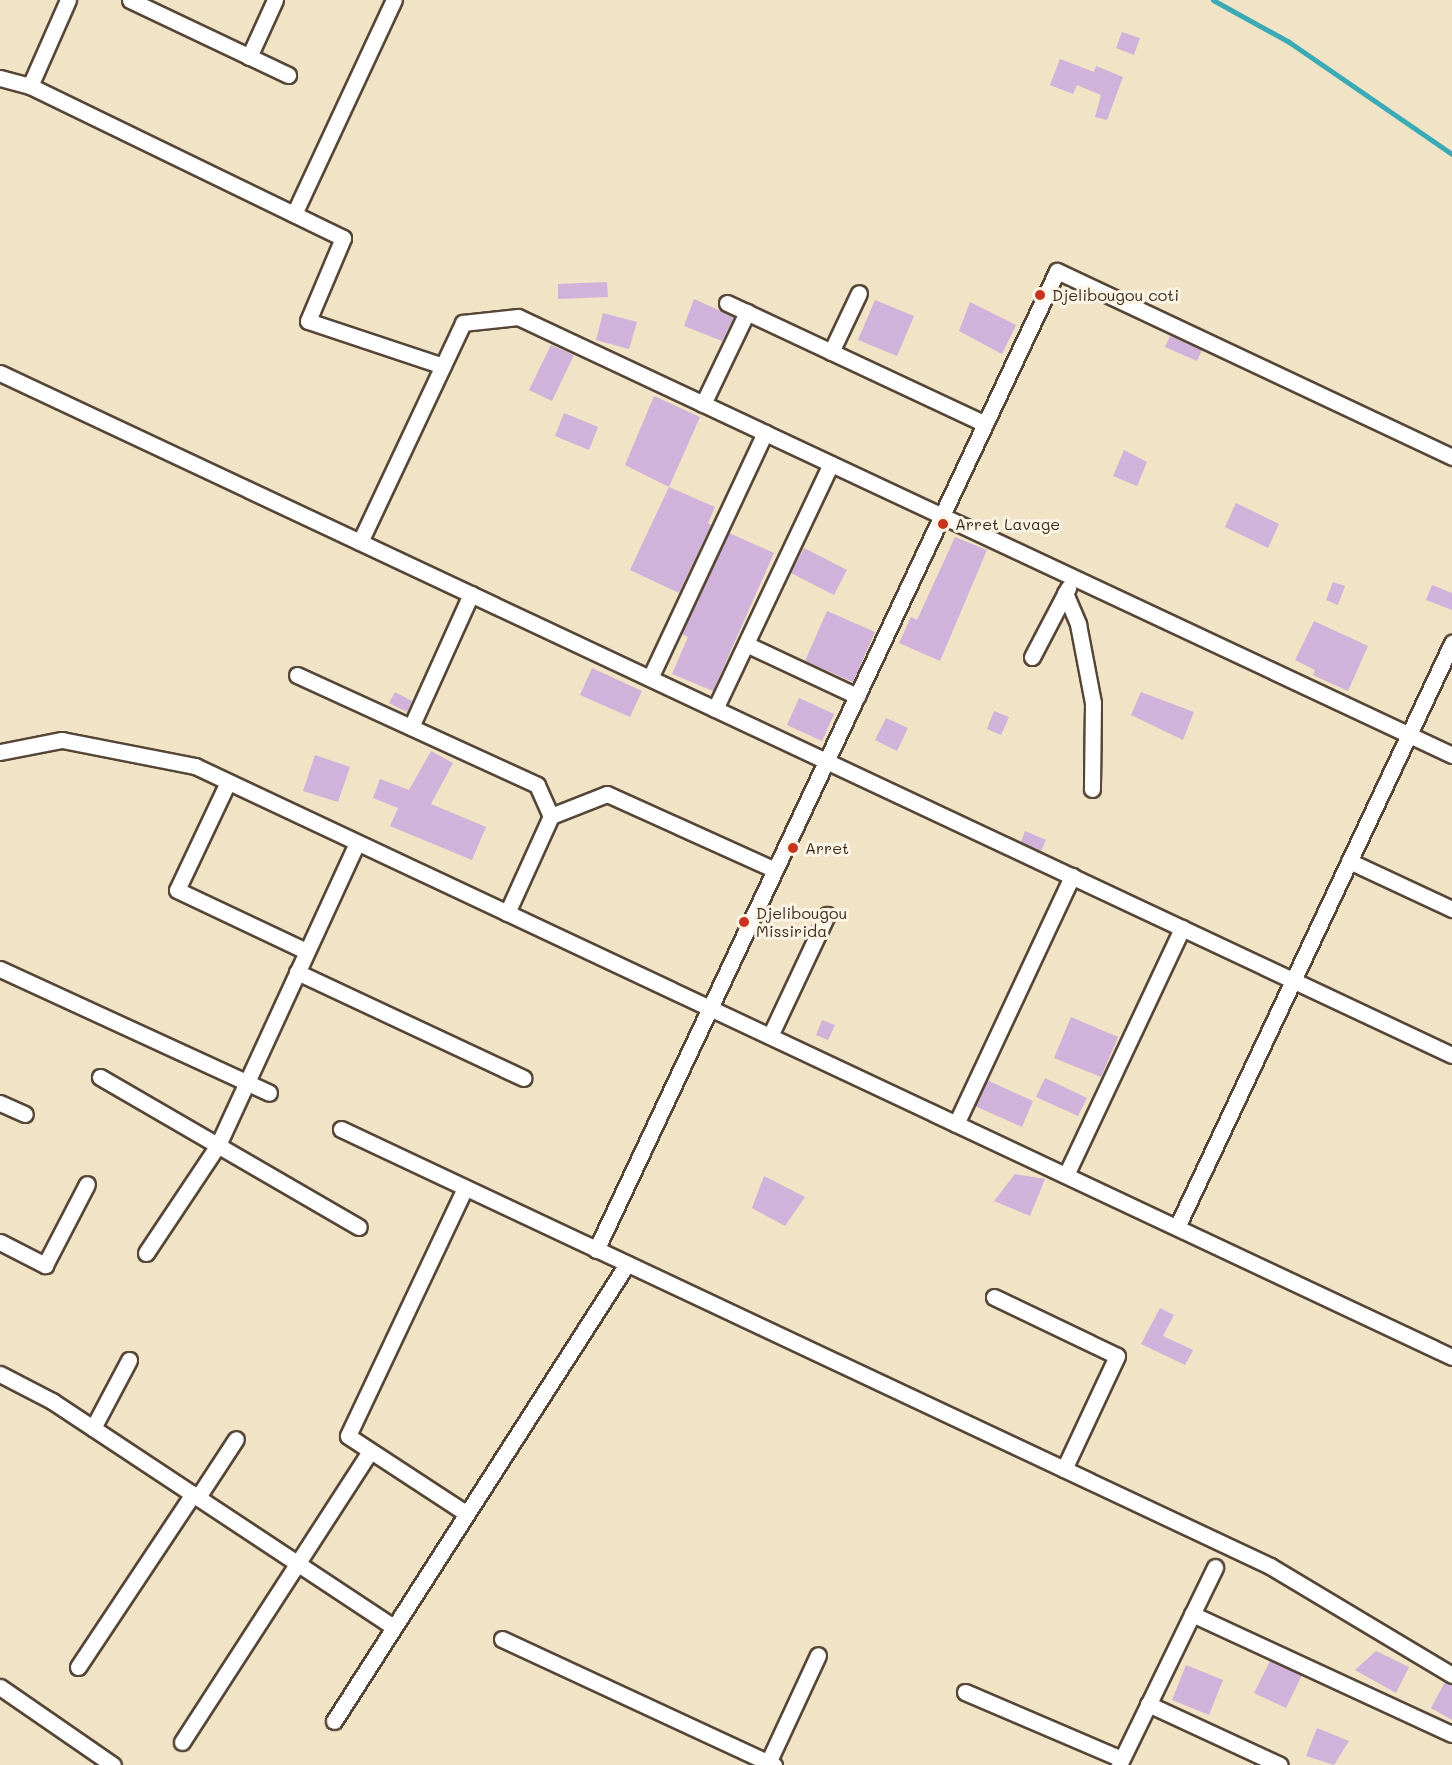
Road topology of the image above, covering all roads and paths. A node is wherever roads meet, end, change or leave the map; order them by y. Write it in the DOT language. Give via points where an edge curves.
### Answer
graph roads {
  1 [pos="68,0"];
  2 [pos="130,0"];
  3 [pos="275,0"];
  4 [pos="394,0"];
  5 [pos="249,57"];
  6 [pos="288,75"];
  7 [pos="0,78"];
  8 [pos="30,86"];
  9 [pos="294,214"];
  10 [pos="859,293"];
  11 [pos="727,303"];
  12 [pos="747,312"];
  13 [pos="831,352"];
  14 [pos="443,366"];
  15 [pos="0,373"];
  16 [pos="703,404"];
  17 [pos="985,424"];
  18 [pos="765,433"];
  19 [pos="1452,457"];
  20 [pos="831,464"];
  21 [pos="942,516"];
  22 [pos="360,542"];
  23 [pos="1073,577"];
  24 [pos="1065,593"];
  25 [pos="471,594"];
  26 [pos="1452,643"];
  27 [pos="746,644"];
  28 [pos="1032,657"];
  29 [pos="297,675"];
  30 [pos="650,678"];
  31 [pos="857,696"];
  32 [pos="715,709"];
  33 [pos="411,727"];
  34 [pos="1409,735"];
  35 [pos="0,752"];
  36 [pos="1452,755"];
  37 [pos="827,761"];
  38 [pos="228,782"];
  39 [pos="1092,789"];
  40 [pos="551,816"];
  41 [pos="357,843"];
  42 [pos="1349,861"];
  43 [pos="775,870"];
  44 [pos="1072,876"];
  45 [pos="1452,909"];
  46 [pos="507,913"];
  47 [pos="827,915"];
  48 [pos="1182,928"];
  49 [pos="306,951"];
  50 [pos="0,969"];
  51 [pos="297,972"];
  52 [pos="1293,980"];
  53 [pos="710,1008"];
  54 [pos="770,1036"];
  55 [pos="1452,1054"];
  56 [pos="100,1077"];
  57 [pos="523,1078"];
  58 [pos="246,1083"];
  59 [pos="269,1094"];
  60 [pos="0,1102"];
  61 [pos="25,1114"];
  62 [pos="956,1124"];
  63 [pos="341,1130"];
  64 [pos="218,1145"];
  65 [pos="1066,1175"];
  66 [pos="87,1184"];
  67 [pos="465,1188"];
  68 [pos="359,1227"];
  69 [pos="1177,1227"];
  70 [pos="0,1242"];
  71 [pos="596,1250"];
  72 [pos="146,1253"];
  73 [pos="627,1264"];
  74 [pos="994,1297"];
  75 [pos="1452,1357"];
  76 [pos="129,1360"];
  77 [pos="0,1374"];
  78 [pos="93,1428"];
  79 [pos="236,1439"];
  80 [pos="370,1450"];
  81 [pos="1064,1469"];
  82 [pos="196,1496"];
  83 [pos="467,1514"];
  84 [pos="298,1563"];
  85 [pos="1215,1567"];
  86 [pos="1192,1614"];
  87 [pos="394,1628"];
  88 [pos="502,1639"];
  89 [pos="818,1655"];
  90 [pos="78,1667"];
  91 [pos="1452,1675"];
  92 [pos="0,1687"];
  93 [pos="965,1692"];
  94 [pos="1148,1704"];
  95 [pos="334,1721"];
  96 [pos="1452,1734"];
  97 [pos="182,1742"];
  98 [pos="1120,1762"];
  99 [pos="769,1764"];
  100 [pos="113,1765"];
  101 [pos="1280,1765"];
  1 -- 8 [label="street"];
  2 -- 5 [label="street"];
  3 -- 5 [label="street"];
  4 -- 9 [label="street"];
  5 -- 6 [label="street"];
  7 -- 8 [label="street"];
  8 -- 9 [label="street"];
  9 -- 14 [label="street" via="343,238 308,321"];
  10 -- 13 [label="street"];
  11 -- 12 [label="street"];
  12 -- 13 [label="street"];
  12 -- 16 [label="street"];
  13 -- 17 [label="street"];
  14 -- 16 [label="street" via="463,323 518,317"];
  14 -- 22 [label="street"];
  15 -- 22 [label="street"];
  16 -- 18 [label="street"];
  17 -- 19 [label="street" via="1057,271"];
  17 -- 21 [label="street"];
  18 -- 20 [label="street"];
  18 -- 30 [label="street"];
  20 -- 21 [label="street"];
  20 -- 27 [label="street"];
  21 -- 23 [label="street"];
  21 -- 31 [label="street"];
  22 -- 25 [label="street"];
  23 -- 24 [label="street"];
  23 -- 34 [label="street"];
  24 -- 28 [label="street"];
  24 -- 39 [label="street" via="1078,624 1093,703"];
  25 -- 30 [label="street"];
  25 -- 33 [label="street"];
  26 -- 34 [label="street"];
  27 -- 31 [label="street"];
  27 -- 32 [label="street"];
  29 -- 33 [label="street"];
  30 -- 32 [label="street"];
  31 -- 37 [label="street"];
  32 -- 37 [label="street"];
  33 -- 40 [label="street" via="537,785"];
  34 -- 36 [label="street"];
  34 -- 42 [label="street"];
  35 -- 38 [label="street" via="62,740 195,766"];
  37 -- 43 [label="street"];
  37 -- 44 [label="street"];
  38 -- 41 [label="street"];
  38 -- 49 [label="street" via="177,890"];
  40 -- 43 [label="street" via="607,794"];
  40 -- 46 [label="street"];
  41 -- 46 [label="street"];
  41 -- 49 [label="street"];
  42 -- 45 [label="street"];
  42 -- 52 [label="street"];
  43 -- 53 [label="street"];
  44 -- 48 [label="street"];
  44 -- 62 [label="street"];
  46 -- 53 [label="street"];
  47 -- 54 [label="street"];
  48 -- 52 [label="street"];
  48 -- 65 [label="street"];
  49 -- 51 [label="street"];
  50 -- 58 [label="street"];
  51 -- 57 [label="street"];
  51 -- 58 [label="street"];
  52 -- 55 [label="street"];
  52 -- 69 [label="street"];
  53 -- 54 [label="street"];
  53 -- 71 [label="street"];
  54 -- 62 [label="street"];
  56 -- 64 [label="street"];
  58 -- 59 [label="street"];
  58 -- 64 [label="street"];
  60 -- 61 [label="street"];
  62 -- 65 [label="street"];
  63 -- 67 [label="street"];
  64 -- 68 [label="street"];
  64 -- 72 [label="street"];
  65 -- 69 [label="street"];
  66 -- 70 [label="street" via="45,1265"];
  67 -- 71 [label="street"];
  67 -- 80 [label="street" via="348,1436"];
  69 -- 75 [label="street"];
  71 -- 73 [label="street"];
  73 -- 81 [label="street"];
  73 -- 83 [label="street"];
  74 -- 81 [label="street" via="1117,1356"];
  76 -- 78 [label="street"];
  77 -- 78 [label="street"];
  78 -- 82 [label="street"];
  79 -- 82 [label="street"];
  80 -- 83 [label="street"];
  80 -- 84 [label="street"];
  81 -- 91 [label="street" via="1270,1566"];
  82 -- 84 [label="street"];
  82 -- 90 [label="street"];
  83 -- 87 [label="street"];
  84 -- 87 [label="street"];
  84 -- 97 [label="street"];
  85 -- 86 [label="street"];
  86 -- 94 [label="street"];
  86 -- 96 [label="street"];
  87 -- 95 [label="street"];
  88 -- 99 [label="street"];
  89 -- 99 [label="street"];
  92 -- 100 [label="street"];
  93 -- 98 [label="street"];
  94 -- 98 [label="street"];
  94 -- 101 [label="street"];
}
